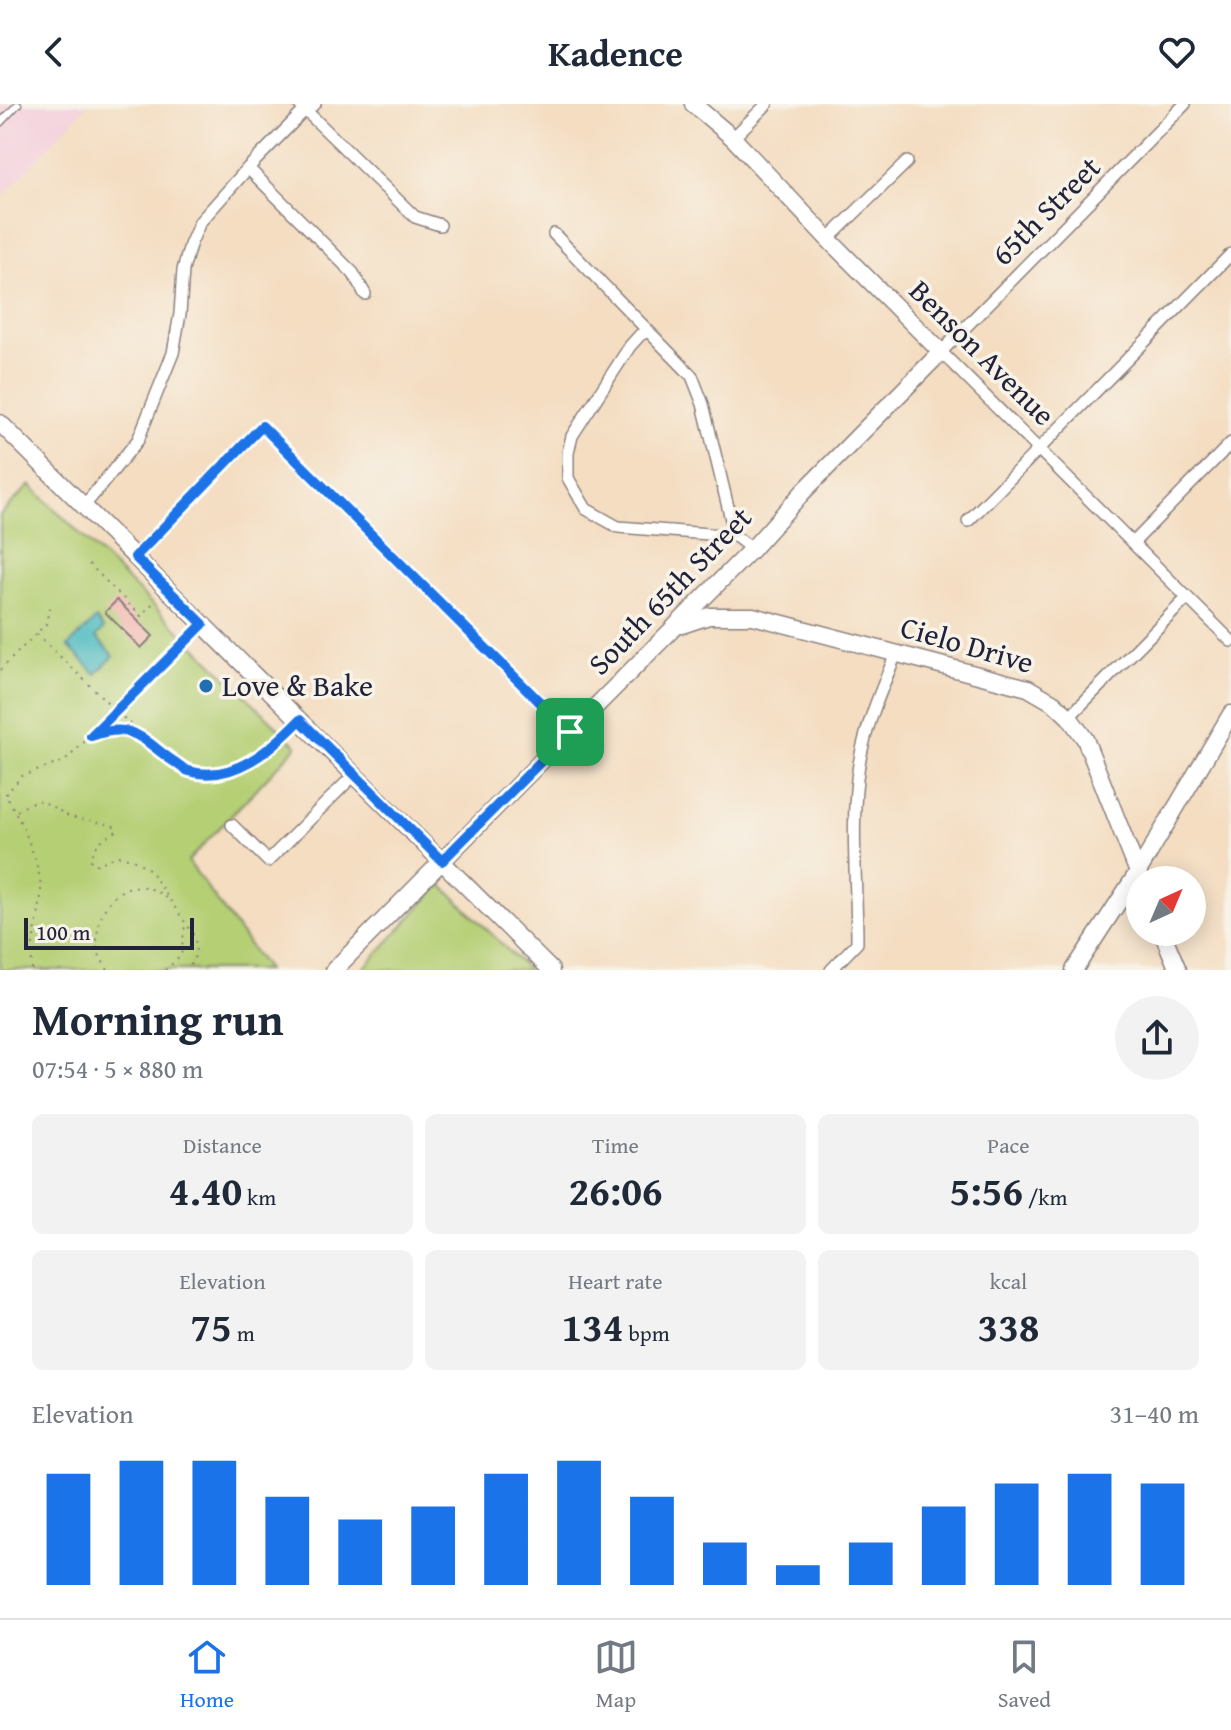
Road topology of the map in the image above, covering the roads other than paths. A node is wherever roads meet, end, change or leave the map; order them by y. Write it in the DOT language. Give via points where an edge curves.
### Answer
graph roads {
  1 [pos="18,104"];
  2 [pos="693,104"];
  3 [pos="767,104"];
  4 [pos="1185,104"];
  5 [pos="306,106"];
  6 [pos="0,123"];
  7 [pos="733,138"];
  8 [pos="907,162"];
  9 [pos="248,168"];
  10 [pos="440,225"];
  11 [pos="554,234"];
  12 [pos="828,239"];
  13 [pos="1231,254"];
  14 [pos="365,294"];
  15 [pos="648,331"];
  16 [pos="941,352"];
  17 [pos="0,423"];
  18 [pos="1231,443"];
  19 [pos="1039,450"];
  20 [pos="84,506"];
  21 [pos="968,521"];
  22 [pos="735,536"];
  23 [pos="1133,543"];
  24 [pos="752,549"];
  25 [pos="135,557"];
  26 [pos="1187,598"];
  27 [pos="670,632"];
  28 [pos="1231,641"];
  29 [pos="896,654"];
  30 [pos="1231,714"];
  31 [pos="1069,717"];
  32 [pos="570,732"];
  33 [pos="355,774"];
  34 [pos="232,825"];
  35 [pos="442,861"];
  36 [pos="1135,866"];
  37 [pos="1145,866"];
  38 [pos="1126,895"];
  39 [pos="1168,946"];
  40 [pos="334,970"];
  41 [pos="551,970"];
  42 [pos="831,970"];
  43 [pos="1074,970"];
  44 [pos="1178,970"];
  1 -- 6 [label="lane"];
  2 -- 7 [label="street, Benson Avenue"];
  3 -- 7 [label="street"];
  4 -- 16 [label="street, 65th Street"];
  5 -- 9 [label="street"];
  5 -- 10 [label="street" via="415,217"];
  7 -- 12 [label="street, Benson Avenue"];
  8 -- 12 [label="street"];
  9 -- 14 [label="street" via="353,273"];
  9 -- 20 [label="street" via="200,222 190,245 173,353 138,440"];
  11 -- 15 [label="street"];
  12 -- 16 [label="street, Benson Avenue"];
  13 -- 19 [label="street"];
  15 -- 22 [label="street" via="692,376"];
  15 -- 22 [label="street" via="630,346 572,436 568,478 586,509 618,527"];
  16 -- 19 [label="street, Benson Avenue"];
  16 -- 24 [label="street, South 65th Street"];
  17 -- 20 [label="street"];
  18 -- 23 [label="street"];
  19 -- 21 [label="street"];
  19 -- 23 [label="street, Benson Avenue"];
  20 -- 25 [label="street"];
  22 -- 24 [label="street"];
  23 -- 26 [label="street, Benson Avenue"];
  24 -- 27 [label="street, South 65th Street"];
  25 -- 32 [label="street" via="262,426"];
  25 -- 33 [label="street"];
  26 -- 28 [label="street, Benson Avenue"];
  26 -- 31 [label="street"];
  27 -- 29 [label="street, Cielo Drive" via="691,620 741,614"];
  27 -- 32 [label="street, South 65th Street"];
  29 -- 31 [label="street, Cielo Drive" via="1028,688"];
  29 -- 42 [label="street" via="869,720 859,765 857,943"];
  30 -- 37 [label="street"];
  31 -- 36 [label="street, Cielo Drive" via="1085,739"];
  32 -- 35 [label="street, South 65th Street"];
  33 -- 34 [label="street" via="268,861"];
  33 -- 35 [label="street"];
  35 -- 40 [label="street, South 65th Street"];
  35 -- 41 [label="street"];
  38 -- 43 [label="street"];
  39 -- 44 [label="street"];
}
